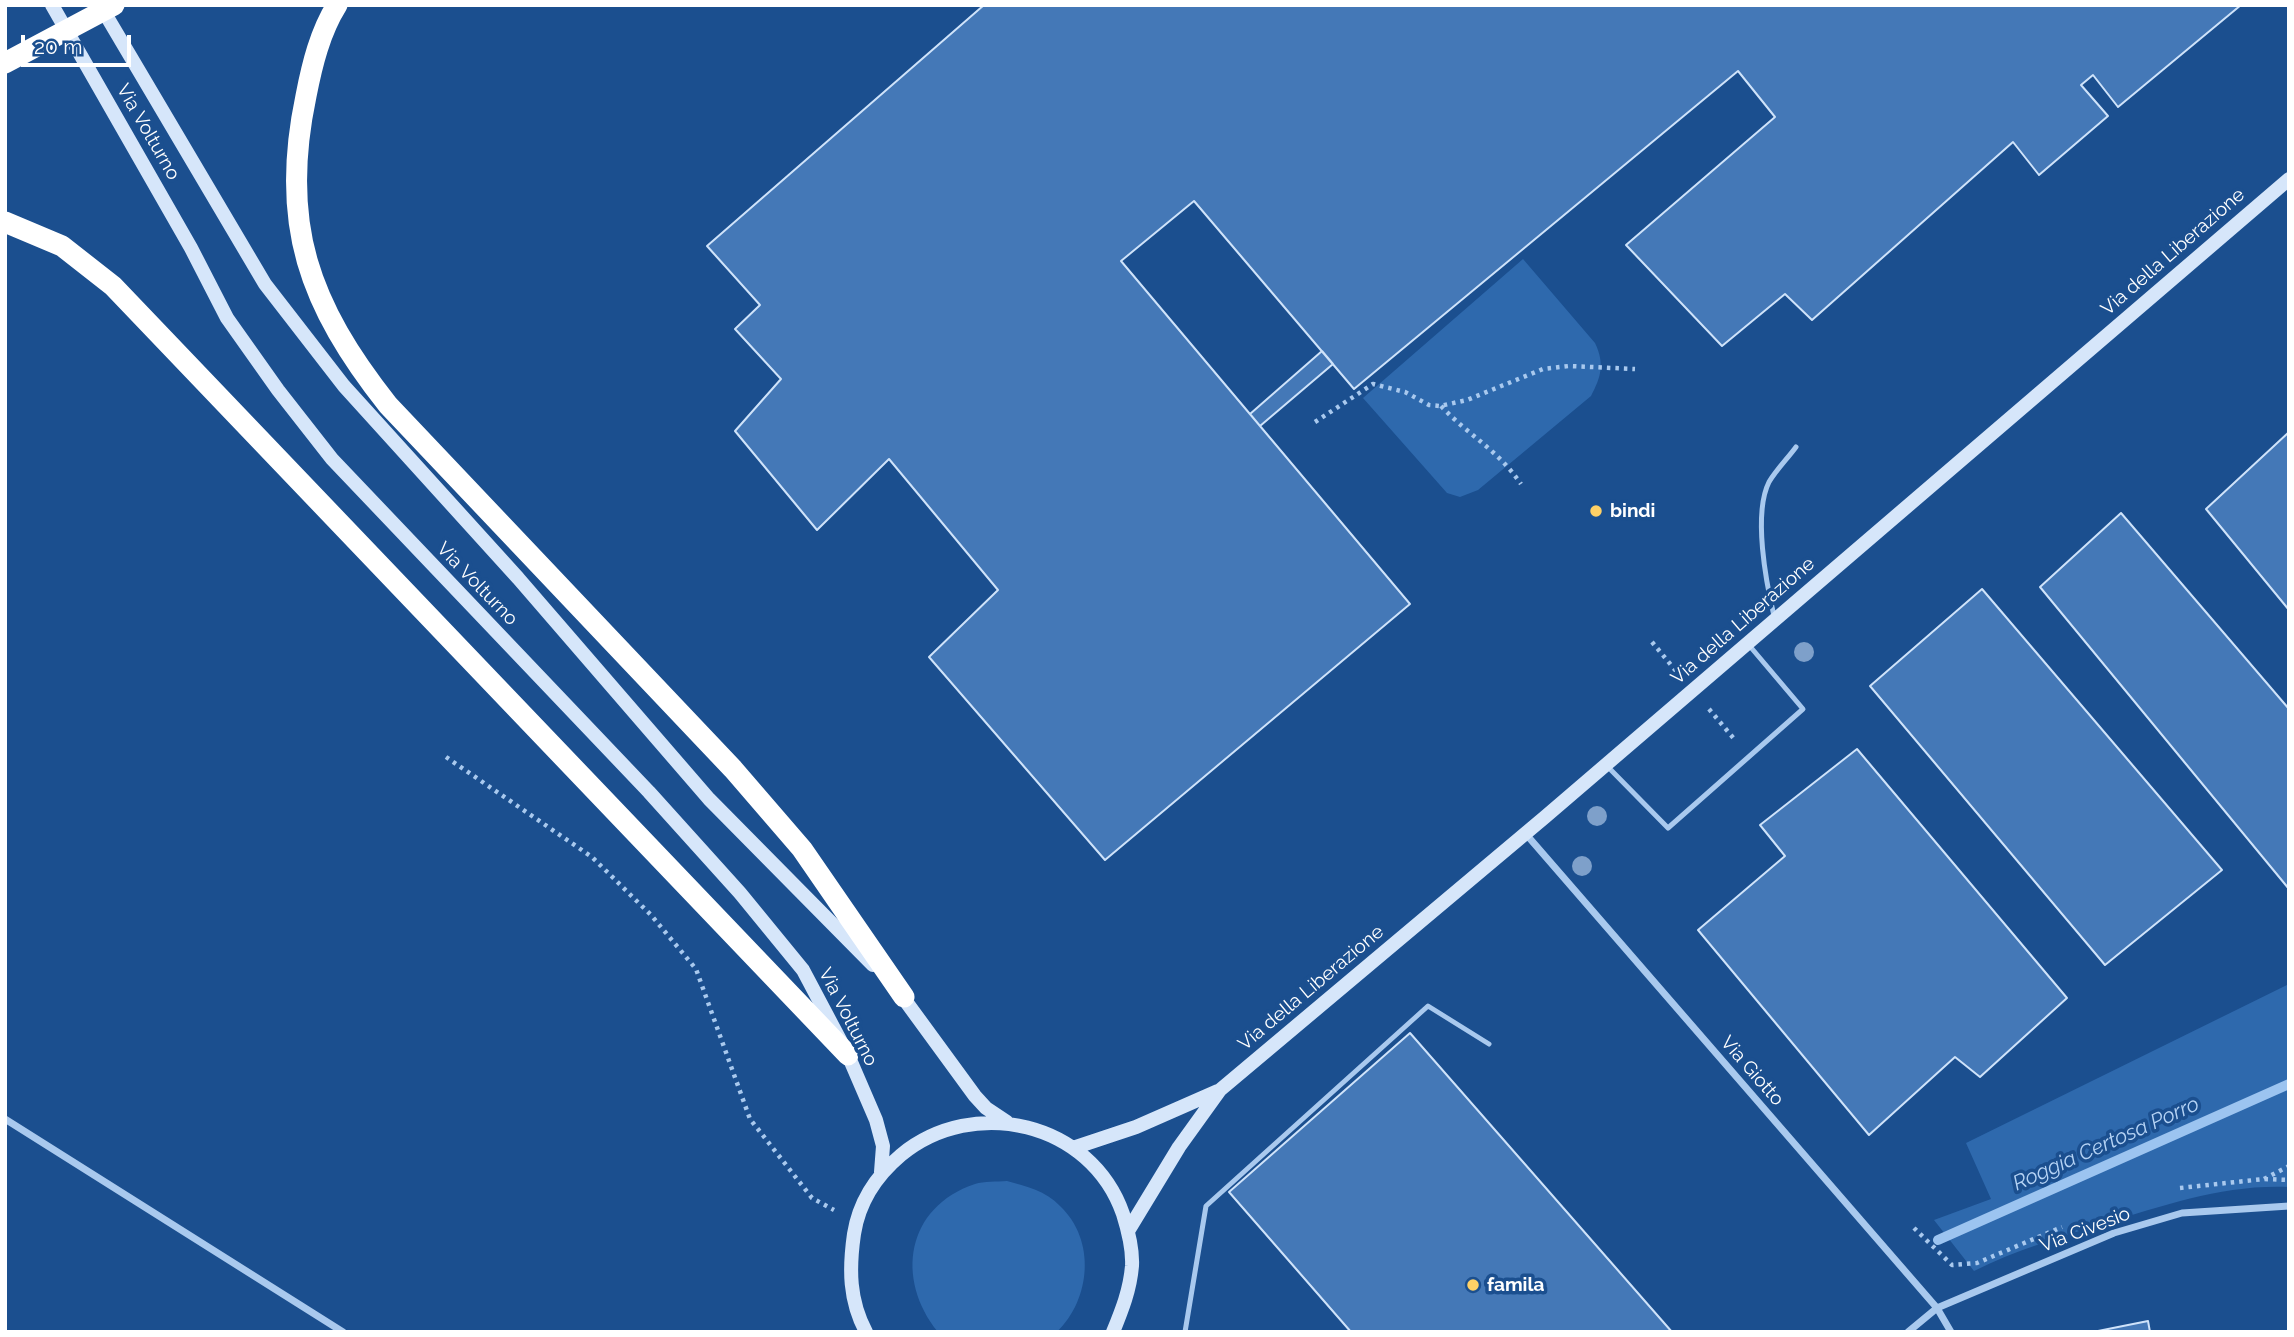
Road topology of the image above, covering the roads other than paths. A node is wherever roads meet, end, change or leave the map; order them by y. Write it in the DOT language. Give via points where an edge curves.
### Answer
graph roads {
  1 [pos="52,5"];
  2 [pos="100,5"];
  3 [pos="114,5"];
  4 [pos="337,5"];
  5 [pos="5,63"];
  6 [pos="2289,179"];
  7 [pos="5,222"];
  8 [pos="1796,447"];
  9 [pos="1775,619"];
  10 [pos="1747,643"];
  11 [pos="1605,765"];
  12 [pos="1525,833"];
  13 [pos="904,997"];
  14 [pos="1489,1044"];
  15 [pos="848,1055"];
  16 [pos="1220,1090"];
  17 [pos="5,1119"];
  18 [pos="1007,1122"];
  19 [pos="1073,1148"];
  20 [pos="881,1172"];
  21 [pos="2289,1206"];
  22 [pos="1128,1231"];
  23 [pos="1937,1308"];
  24 [pos="859,1315"];
  25 [pos="855,1331"];
  26 [pos="343,1332"];
  27 [pos="866,1332"];
  28 [pos="1113,1332"];
  29 [pos="1185,1332"];
  30 [pos="1908,1332"];
  31 [pos="1951,1332"];
  1 -- 15 [label="street, Via Volturno" via="227,318 286,400 332,459 740,894 803,970"];
  2 -- 13 [label="street, Via Volturno" via="265,284 344,386 709,799"];
  3 -- 5 [label="highway"];
  4 -- 13 [label="highway" via="327,20 312,66 295,173 300,232 330,323 388,405 723,759 802,849"];
  6 -- 9 [label="street, Via della Liberazione"];
  7 -- 15 [label="highway" via="62,246 113,286"];
  8 -- 9 [label="lane" via="1768,483 1761,530"];
  9 -- 10 [label="street, Via della Liberazione"];
  10 -- 11 [label="street, Via della Liberazione"];
  10 -- 11 [label="lane" via="1802,709 1668,828"];
  11 -- 12 [label="street, Via della Liberazione"];
  12 -- 16 [label="street, Via della Liberazione"];
  12 -- 23 [label="street, Via Giotto"];
  13 -- 18 [label="street, Via Volturno" via="975,1096"];
  14 -- 29 [label="lane" via="1428,1006 1309,1118 1206,1206"];
  15 -- 20 [label="street, Via Volturno" via="883,1146"];
  16 -- 19 [label="street, Via della Liberazione" via="1136,1127"];
  16 -- 22 [label="street, Via della Liberazione"];
  17 -- 26 [label="street"];
  18 -- 19 [label="street, Via Volturno" via="1052,1135"];
  18 -- 20 [label="street, Via Volturno" via="973,1122 920,1139"];
  19 -- 22 [label="street, Via Volturno" via="1098,1171 1118,1200"];
  20 -- 24 [label="street, Via Volturno" via="856,1221 849,1273"];
  21 -- 23 [label="street, Via Civesio" via="2182,1213 2113,1233"];
  22 -- 28 [label="street, Via Volturno" via="1132,1264"];
  23 -- 30 [label="street, Via Civesio"];
  23 -- 31 [label="street, Via Giotto"];
  24 -- 25 [label="street"];
  24 -- 27 [label="street, Via Volturno"];
}
